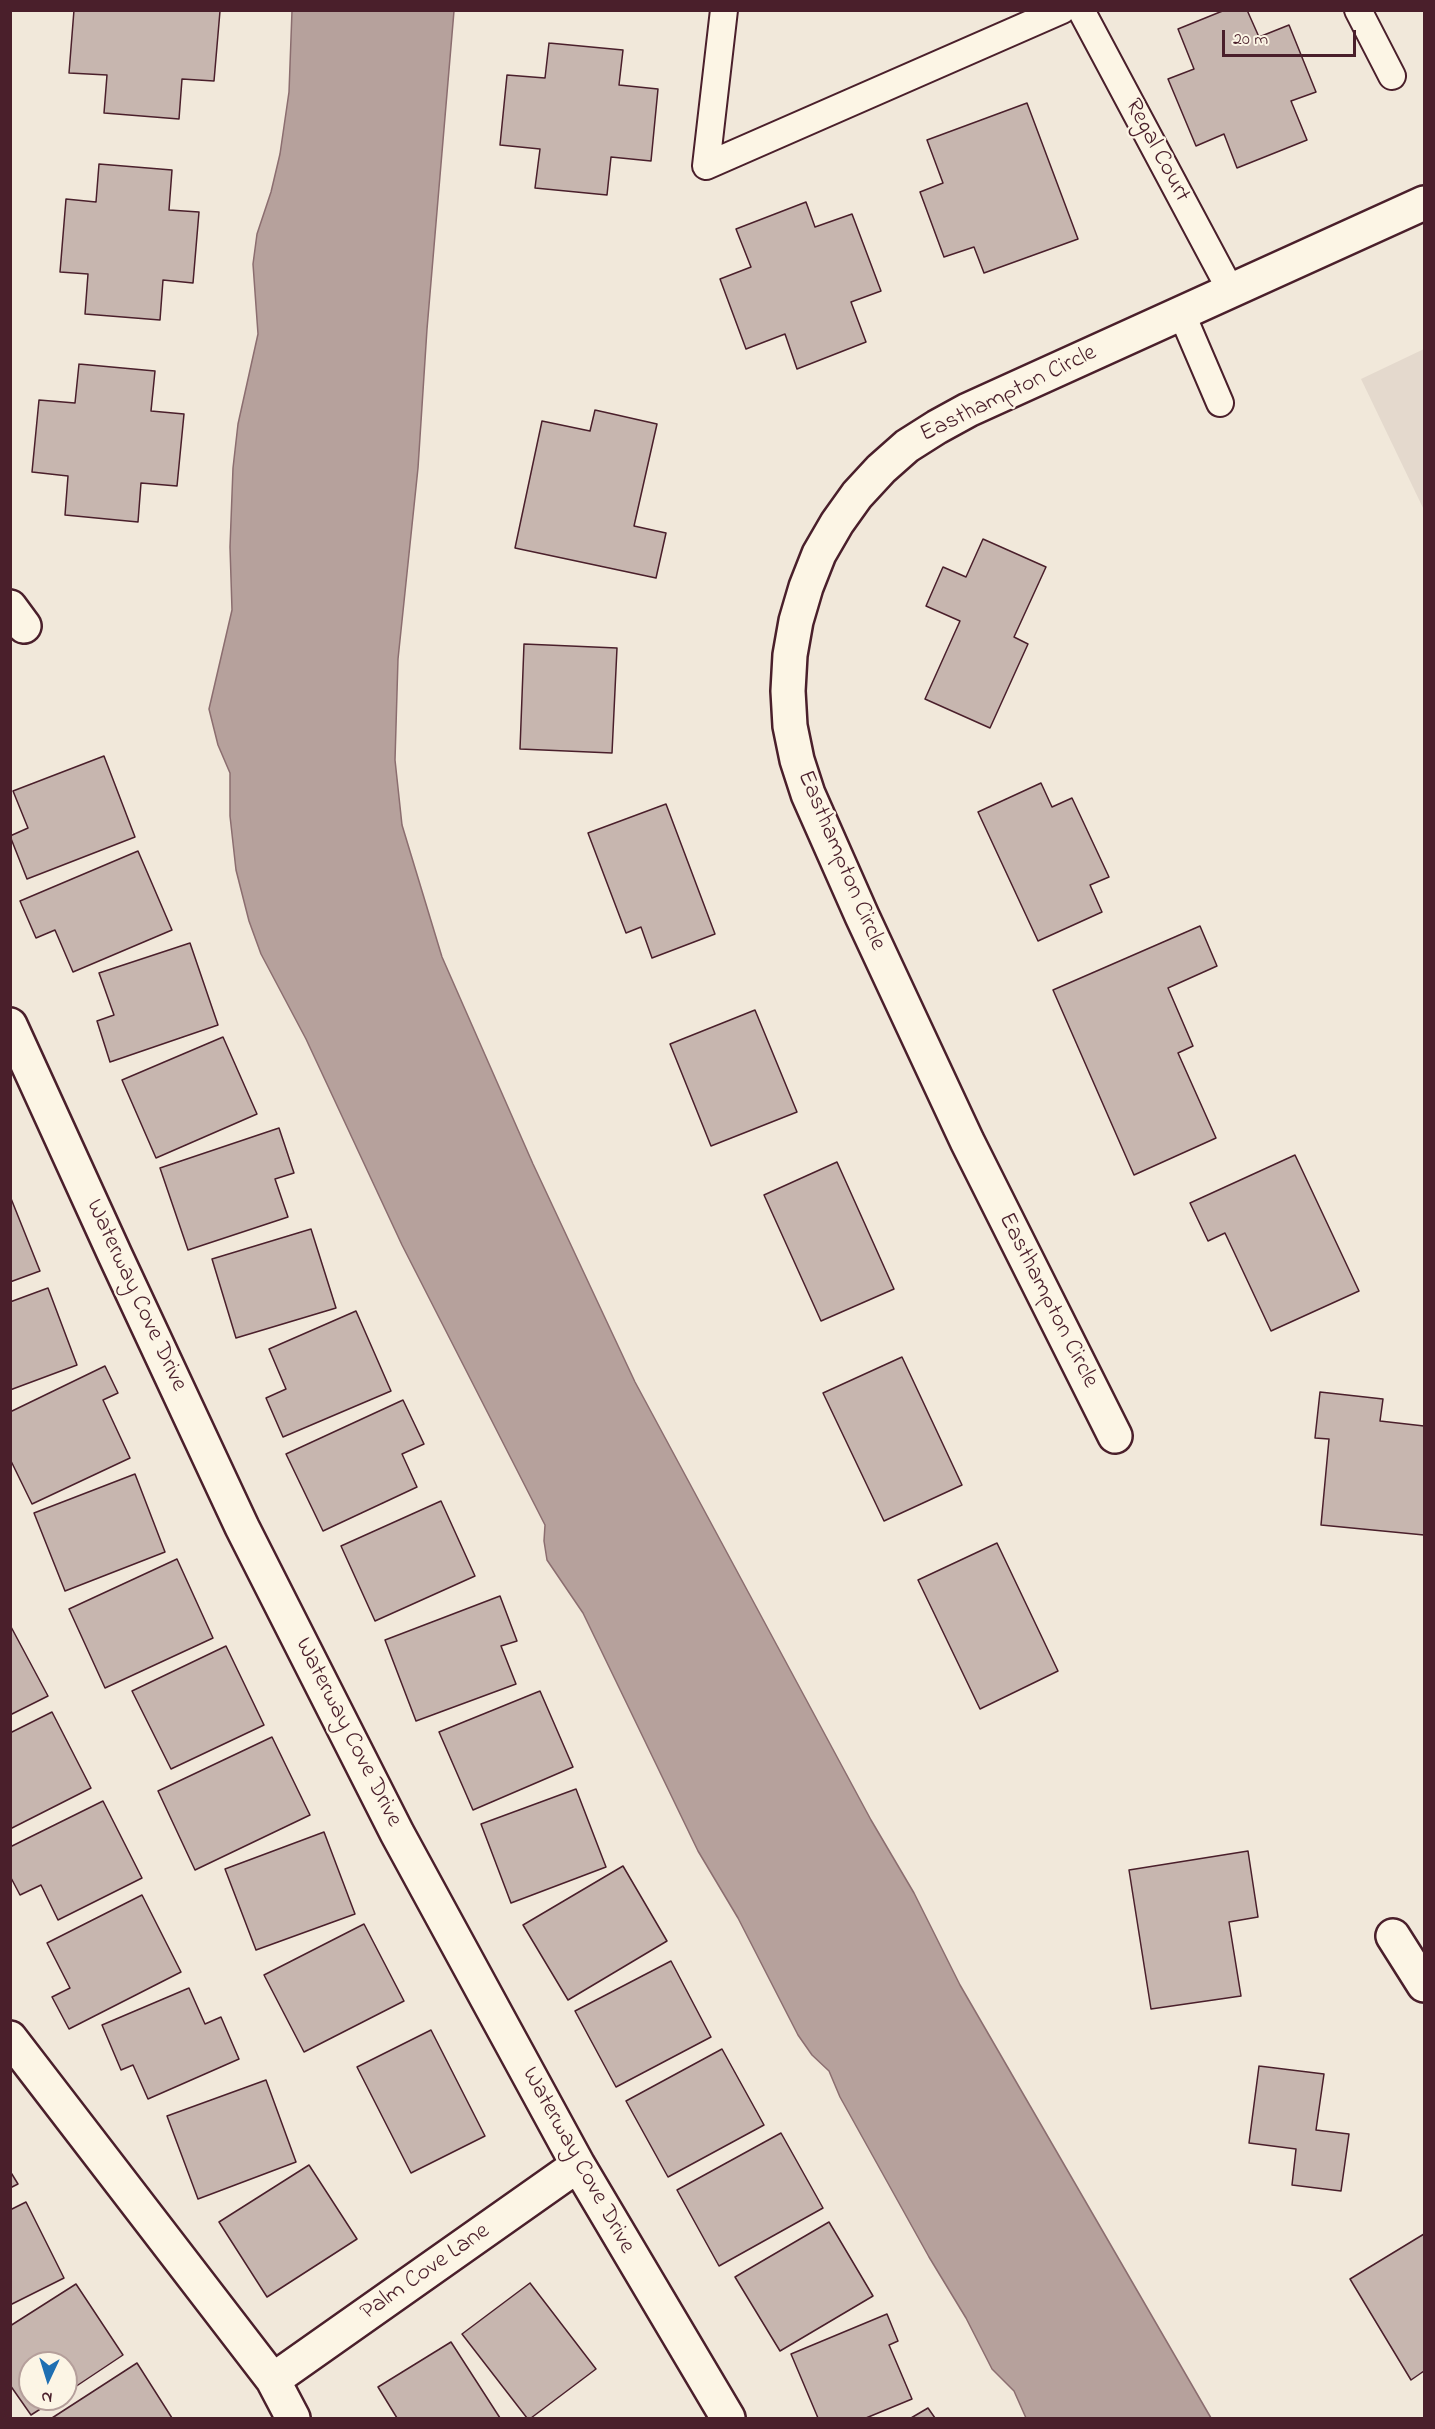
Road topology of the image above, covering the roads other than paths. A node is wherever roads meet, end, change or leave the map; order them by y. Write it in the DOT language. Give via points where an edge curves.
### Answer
graph roads {
  1 [pos="724,10"];
  2 [pos="1062,10"];
  3 [pos="1081,10"];
  4 [pos="1358,10"];
  5 [pos="1392,76"];
  6 [pos="1425,203"];
  7 [pos="1231,291"];
  8 [pos="1181,312"];
  9 [pos="1220,403"];
  10 [pos="10,1025"];
  11 [pos="1115,1436"];
  12 [pos="1393,1936"];
  13 [pos="1425,1985"];
  14 [pos="10,2038"];
  15 [pos="578,2165"];
  16 [pos="273,2380"];
  17 [pos="293,2418"];
  18 [pos="728,2418"];
  1 -- 2 [label="lane" via="706,166"];
  3 -- 7 [label="lane, Regal Court"];
  4 -- 5 [label="lane"];
  6 -- 7 [label="street, Easthampton Circle"];
  7 -- 8 [label="street, Easthampton Circle"];
  8 -- 9 [label="lane"];
  8 -- 11 [label="street, Easthampton Circle" via="968,410 907,446 857,495 819,554 806,586 790,655 790,726 808,794 967,1141"];
  10 -- 15 [label="street, Waterway Cove Drive" via="242,1527 397,1833"];
  12 -- 13 [label="street"];
  14 -- 16 [label="street"];
  15 -- 16 [label="street, Palm Cove Lane"];
  15 -- 18 [label="street, Waterway Cove Drive"];
  16 -- 17 [label="street"];
}
